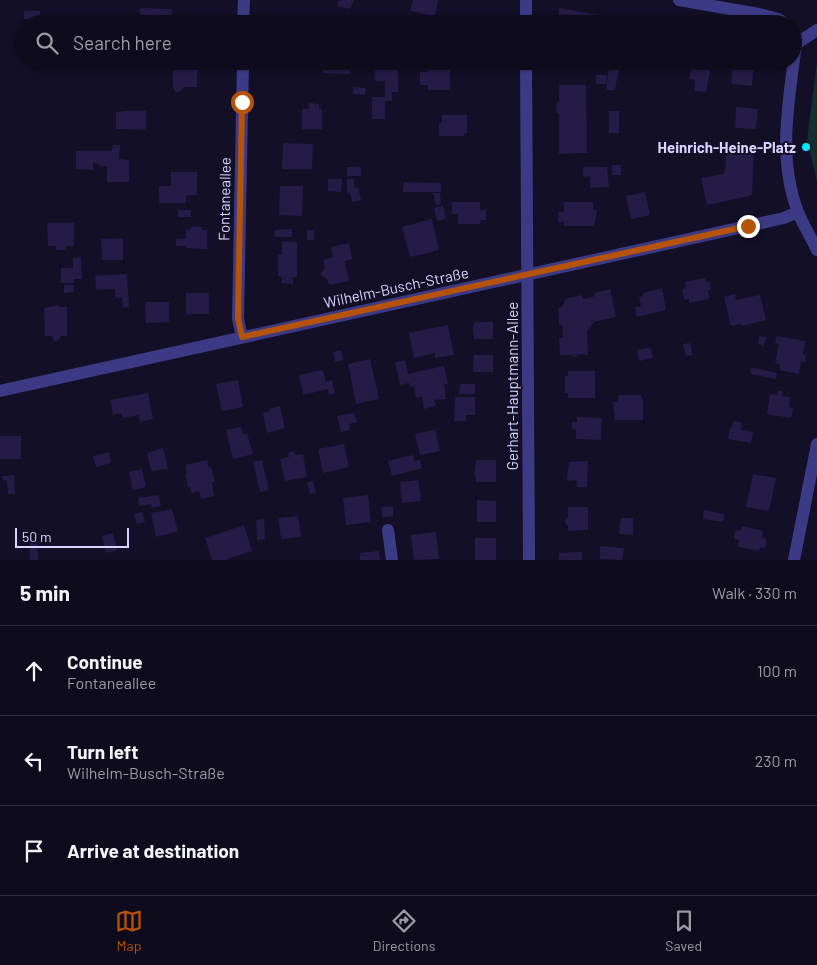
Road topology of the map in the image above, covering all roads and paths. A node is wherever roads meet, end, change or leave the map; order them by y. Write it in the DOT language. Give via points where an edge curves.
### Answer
graph roads {
  1 [pos="244,0"];
  2 [pos="526,0"];
  3 [pos="679,0"];
  4 [pos="243,15"];
  5 [pos="526,15"];
  6 [pos="763,15"];
  7 [pos="817,30"];
  8 [pos="802,38"];
  9 [pos="243,70"];
  10 [pos="526,70"];
  11 [pos="792,70"];
  12 [pos="798,212"];
  13 [pos="817,250"];
  14 [pos="528,275"];
  15 [pos="242,337"];
  16 [pos="0,392"];
  17 [pos="817,444"];
  18 [pos="388,530"];
  19 [pos="392,560"];
  20 [pos="529,560"];
  21 [pos="794,560"];
  1 -- 4 [label="street"];
  2 -- 5 [label="street"];
  3 -- 6 [label="street"];
  7 -- 8 [label="street"];
  9 -- 15 [label="street, Fontaneallee" via="238,318"];
  10 -- 14 [label="street, Gerhart-Hauptmann-Allee"];
  11 -- 12 [label="street" via="786,149 787,168"];
  12 -- 13 [label="street"];
  12 -- 14 [label="street, Wilhelm-Busch-Straße" via="784,218"];
  14 -- 15 [label="street, Wilhelm-Busch-Straße"];
  14 -- 20 [label="street, Gerhart-Hauptmann-Allee"];
  15 -- 16 [label="street, Wilhelm-Busch-Straße"];
  17 -- 21 [label="street"];
  18 -- 19 [label="street"];
}
